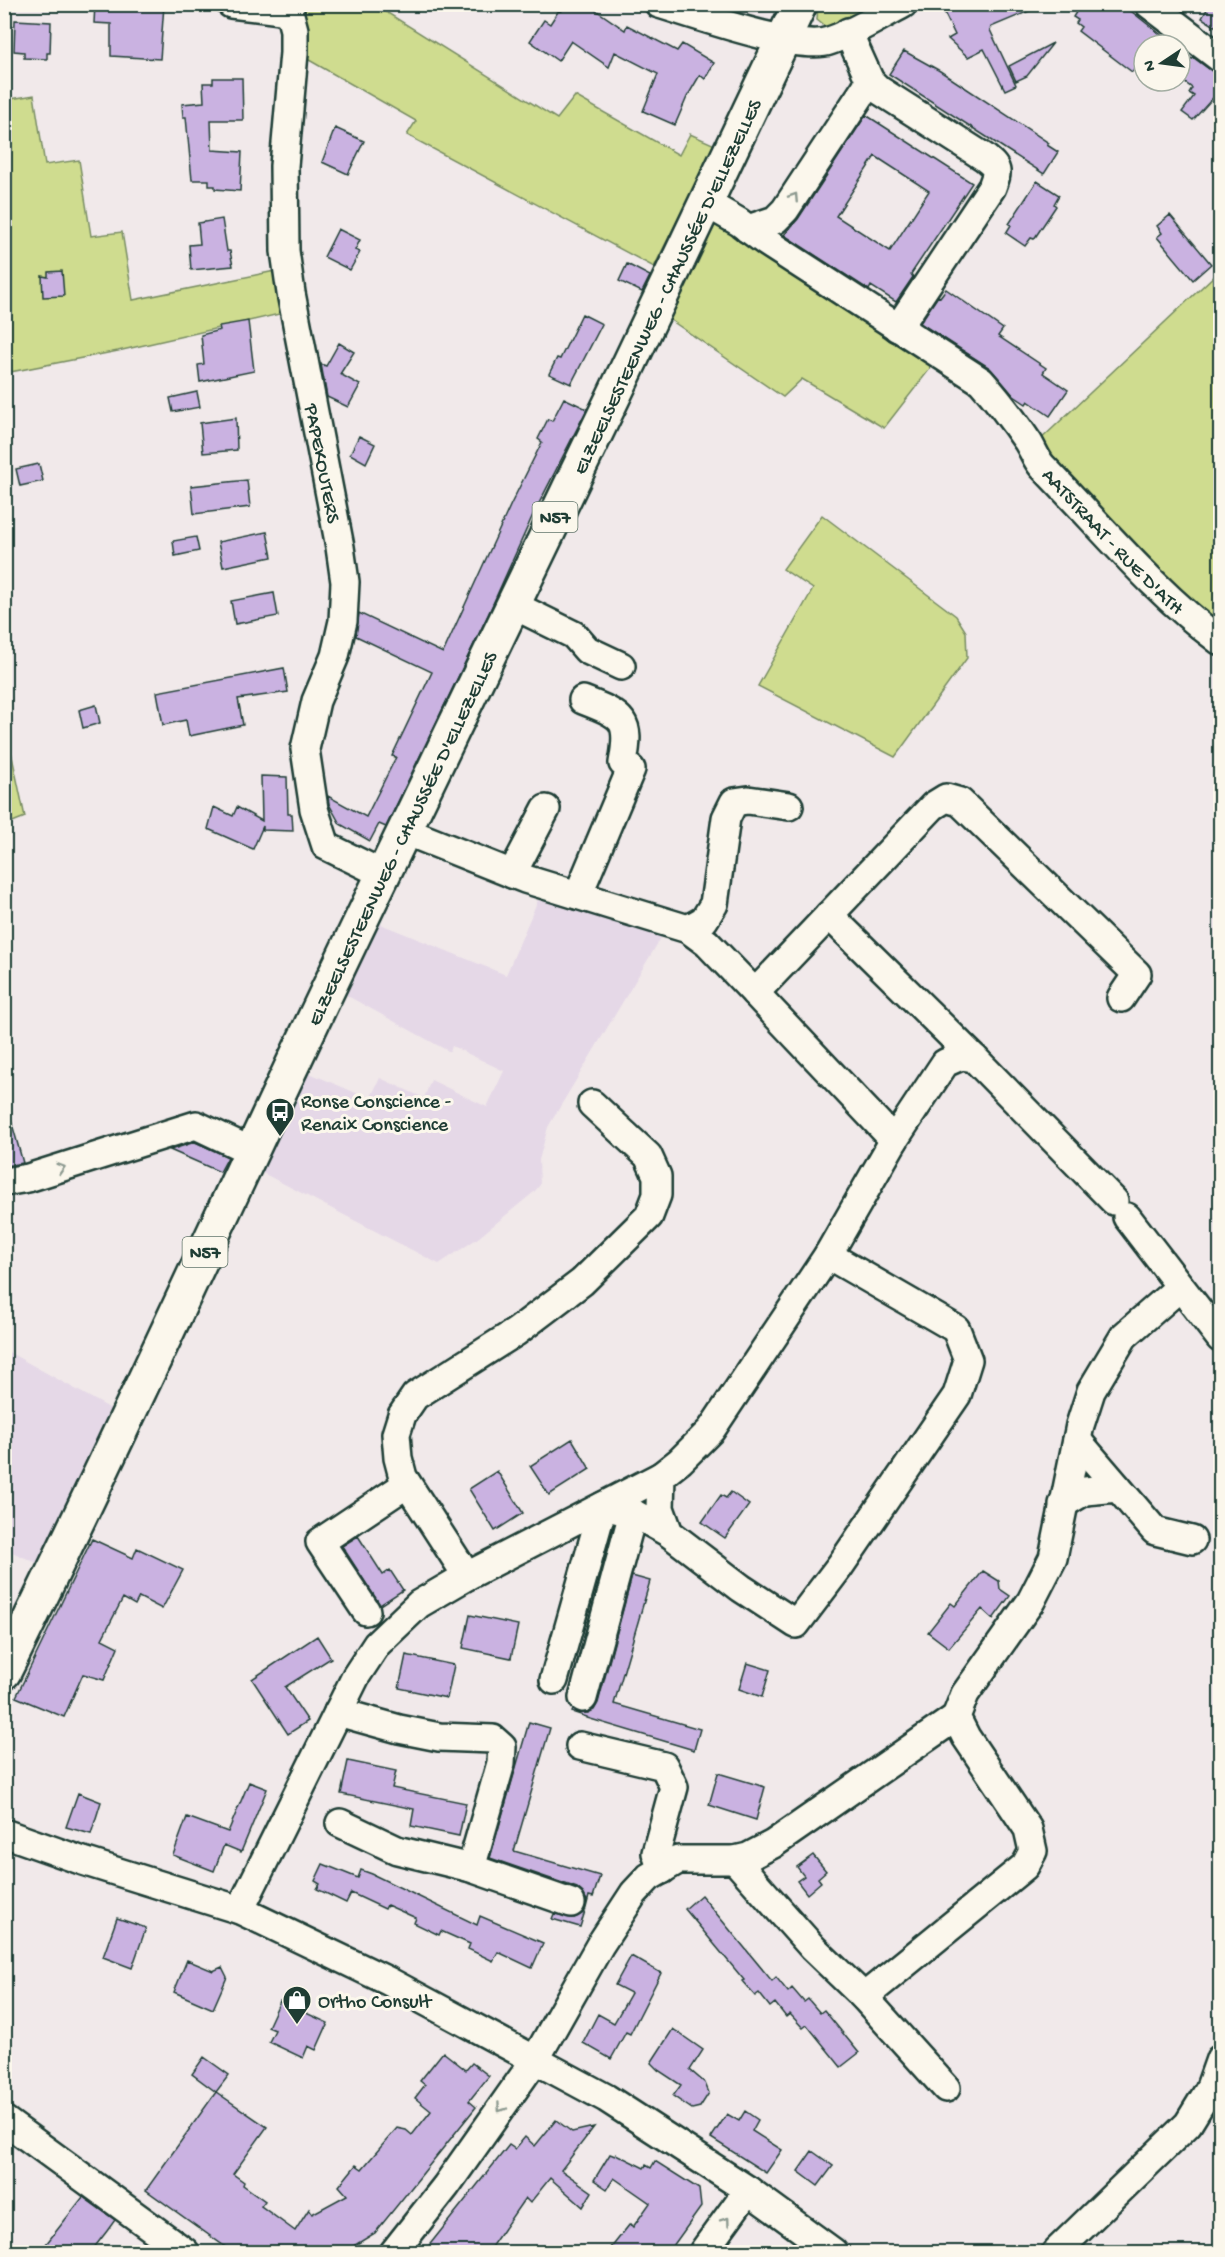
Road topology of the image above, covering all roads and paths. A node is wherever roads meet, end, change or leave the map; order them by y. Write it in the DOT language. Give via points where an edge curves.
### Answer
graph roads {
  1 [pos="231,4"];
  2 [pos="659,4"];
  3 [pos="800,4"];
  4 [pos="903,4"];
  5 [pos="1149,4"];
  6 [pos="290,8"];
  7 [pos="848,32"];
  8 [pos="784,39"];
  9 [pos="1221,58"];
  10 [pos="870,81"];
  11 [pos="706,203"];
  12 [pos="748,228"];
  13 [pos="898,328"];
  14 [pos="513,605"];
  15 [pos="1221,641"];
  16 [pos="621,666"];
  17 [pos="583,700"];
  18 [pos="789,806"];
  19 [pos="546,808"];
  20 [pos="405,831"];
  21 [pos="384,874"];
  22 [pos="512,874"];
  23 [pos="578,895"];
  24 [pos="829,915"];
  25 [pos="688,929"];
  26 [pos="755,993"];
  27 [pos="1121,998"];
  28 [pos="974,1058"];
  29 [pos="592,1104"];
  30 [pos="894,1140"];
  31 [pos="253,1152"];
  32 [pos="4,1182"];
  33 [pos="828,1255"];
  34 [pos="1180,1287"];
  35 [pos="1221,1338"];
  36 [pos="1077,1440"];
  37 [pos="661,1476"];
  38 [pos="407,1484"];
  39 [pos="1118,1488"];
  40 [pos="1063,1504"];
  41 [pos="603,1506"];
  42 [pos="633,1513"];
  43 [pos="669,1533"];
  44 [pos="1192,1540"];
  45 [pos="467,1576"];
  46 [pos="366,1611"];
  47 [pos="4,1672"];
  48 [pos="554,1680"];
  49 [pos="583,1698"];
  50 [pos="338,1712"];
  51 [pos="956,1717"];
  52 [pos="580,1746"];
  53 [pos="340,1823"];
  54 [pos="4,1833"];
  55 [pos="735,1860"];
  56 [pos="471,1868"];
  57 [pos="662,1870"];
  58 [pos="571,1903"];
  59 [pos="240,1910"];
  60 [pos="864,1997"];
  61 [pos="1221,2059"];
  62 [pos="535,2060"];
  63 [pos="946,2088"];
  64 [pos="4,2120"];
  65 [pos="748,2190"];
  66 [pos="185,2253"];
  67 [pos="394,2253"];
  68 [pos="703,2253"];
  69 [pos="833,2253"];
  70 [pos="1056,2253"];
  1 -- 6 [label="street"];
  2 -- 8 [label="street"];
  3 -- 8 [label="main road, ELZEELSESTEENWEG - CHAUSSÉE D'ELLEZELLES / N57"];
  4 -- 7 [label="street"];
  5 -- 9 [label="street"];
  6 -- 21 [label="street, PAPEKOUTERS" via="294,53 284,166 285,251 345,582 343,621 335,656 316,701 305,749 314,809 326,846"];
  7 -- 8 [label="street" via="827,42"];
  7 -- 10 [label="street"];
  8 -- 11 [label="main road, ELZEELSESTEENWEG - CHAUSSÉE D'ELLEZELLES / N57"];
  12 -- 10 [label="street, one-way" via="775,220 785,210"];
  10 -- 13 [label="street" via="995,165 997,173 992,188"];
  11 -- 12 [label="street, AATSTRAAT - RUE D'ATH"];
  11 -- 14 [label="main road, ELZEELSESTEENWEG - CHAUSSÉE D'ELLEZELLES / N57"];
  12 -- 13 [label="street, AATSTRAAT - RUE D'ATH"];
  13 -- 15 [label="street, AATSTRAAT - RUE D'ATH" via="981,381 1033,452 1155,583"];
  14 -- 16 [label="street" via="574,634 587,650"];
  14 -- 20 [label="main road, ELZEELSESTEENWEG - CHAUSSÉE D'ELLEZELLES / N57"];
  17 -- 23 [label="street" via="610,710 622,721 627,732 622,763 631,769"];
  18 -- 25 [label="street" via="748,800 734,802 726,819 714,904 704,920"];
  19 -- 22 [label="street"];
  20 -- 21 [label="main road, ELZEELSESTEENWEG - CHAUSSÉE D'ELLEZELLES / N57"];
  20 -- 22 [label="street"];
  21 -- 31 [label="main road, ELZEELSESTEENWEG - CHAUSSÉE D'ELLEZELLES / N57"];
  22 -- 23 [label="street"];
  23 -- 25 [label="street"];
  24 -- 26 [label="street"];
  24 -- 27 [label="street" via="933,806 946,798 960,802 1137,974"];
  24 -- 28 [label="street"];
  25 -- 26 [label="street"];
  26 -- 30 [label="street"];
  28 -- 30 [label="street" via="961,1056 945,1063"];
  28 -- 34 [label="street" via="1120,1209"];
  29 -- 38 [label="street" via="648,1156 657,1176 657,1195 649,1216 582,1282 516,1332 415,1396 402,1415 396,1434 398,1458"];
  30 -- 33 [label="street"];
  32 -- 31 [label="street, one-way" via="196,1125"];
  31 -- 47 [label="main road, ELZEELSESTEENWEG - CHAUSSÉE D'ELLEZELLES / N57" via="86,1508"];
  33 -- 37 [label="street" via="711,1430"];
  33 -- 43 [label="street" via="956,1329 968,1359 957,1395 796,1624"];
  34 -- 35 [label="street"];
  34 -- 36 [label="street" via="1124,1336 1091,1391"];
  36 -- 39 [label="street"];
  36 -- 40 [label="street"];
  37 -- 41 [label="street"];
  37 -- 43 [label="street" via="660,1508"];
  38 -- 45 [label="street"];
  38 -- 46 [label="street" via="320,1542"];
  39 -- 40 [label="street" via="1085,1491"];
  39 -- 44 [label="street" via="1155,1531"];
  40 -- 51 [label="street" via="1053,1558 1031,1601 965,1694"];
  41 -- 42 [label="street"];
  41 -- 45 [label="street"];
  41 -- 48 [label="street"];
  42 -- 43 [label="street"];
  42 -- 49 [label="street"];
  45 -- 50 [label="street" via="419,1604 377,1644"];
  50 -- 56 [label="street" via="439,1737 494,1739 502,1747 501,1763"];
  50 -- 59 [label="street"];
  51 -- 55 [label="street" via="773,1844"];
  51 -- 60 [label="street" via="1028,1828 1033,1851 1025,1866"];
  52 -- 57 [label="street" via="664,1766 674,1787 656,1853"];
  53 -- 56 [label="street" via="397,1850"];
  54 -- 59 [label="street"];
  55 -- 57 [label="street" via="678,1860"];
  55 -- 60 [label="street" via="813,1948"];
  56 -- 58 [label="street"];
  57 -- 62 [label="street" via="649,1877 628,1902"];
  59 -- 62 [label="street" via="388,1981"];
  60 -- 63 [label="street"];
  61 -- 70 [label="street" via="1209,2090 1188,2124"];
  62 -- 65 [label="street" via="606,2098"];
  62 -- 67 [label="street, one-way"];
  64 -- 66 [label="street"];
  68 -- 65 [label="street, one-way"];
  65 -- 69 [label="street"];
}
